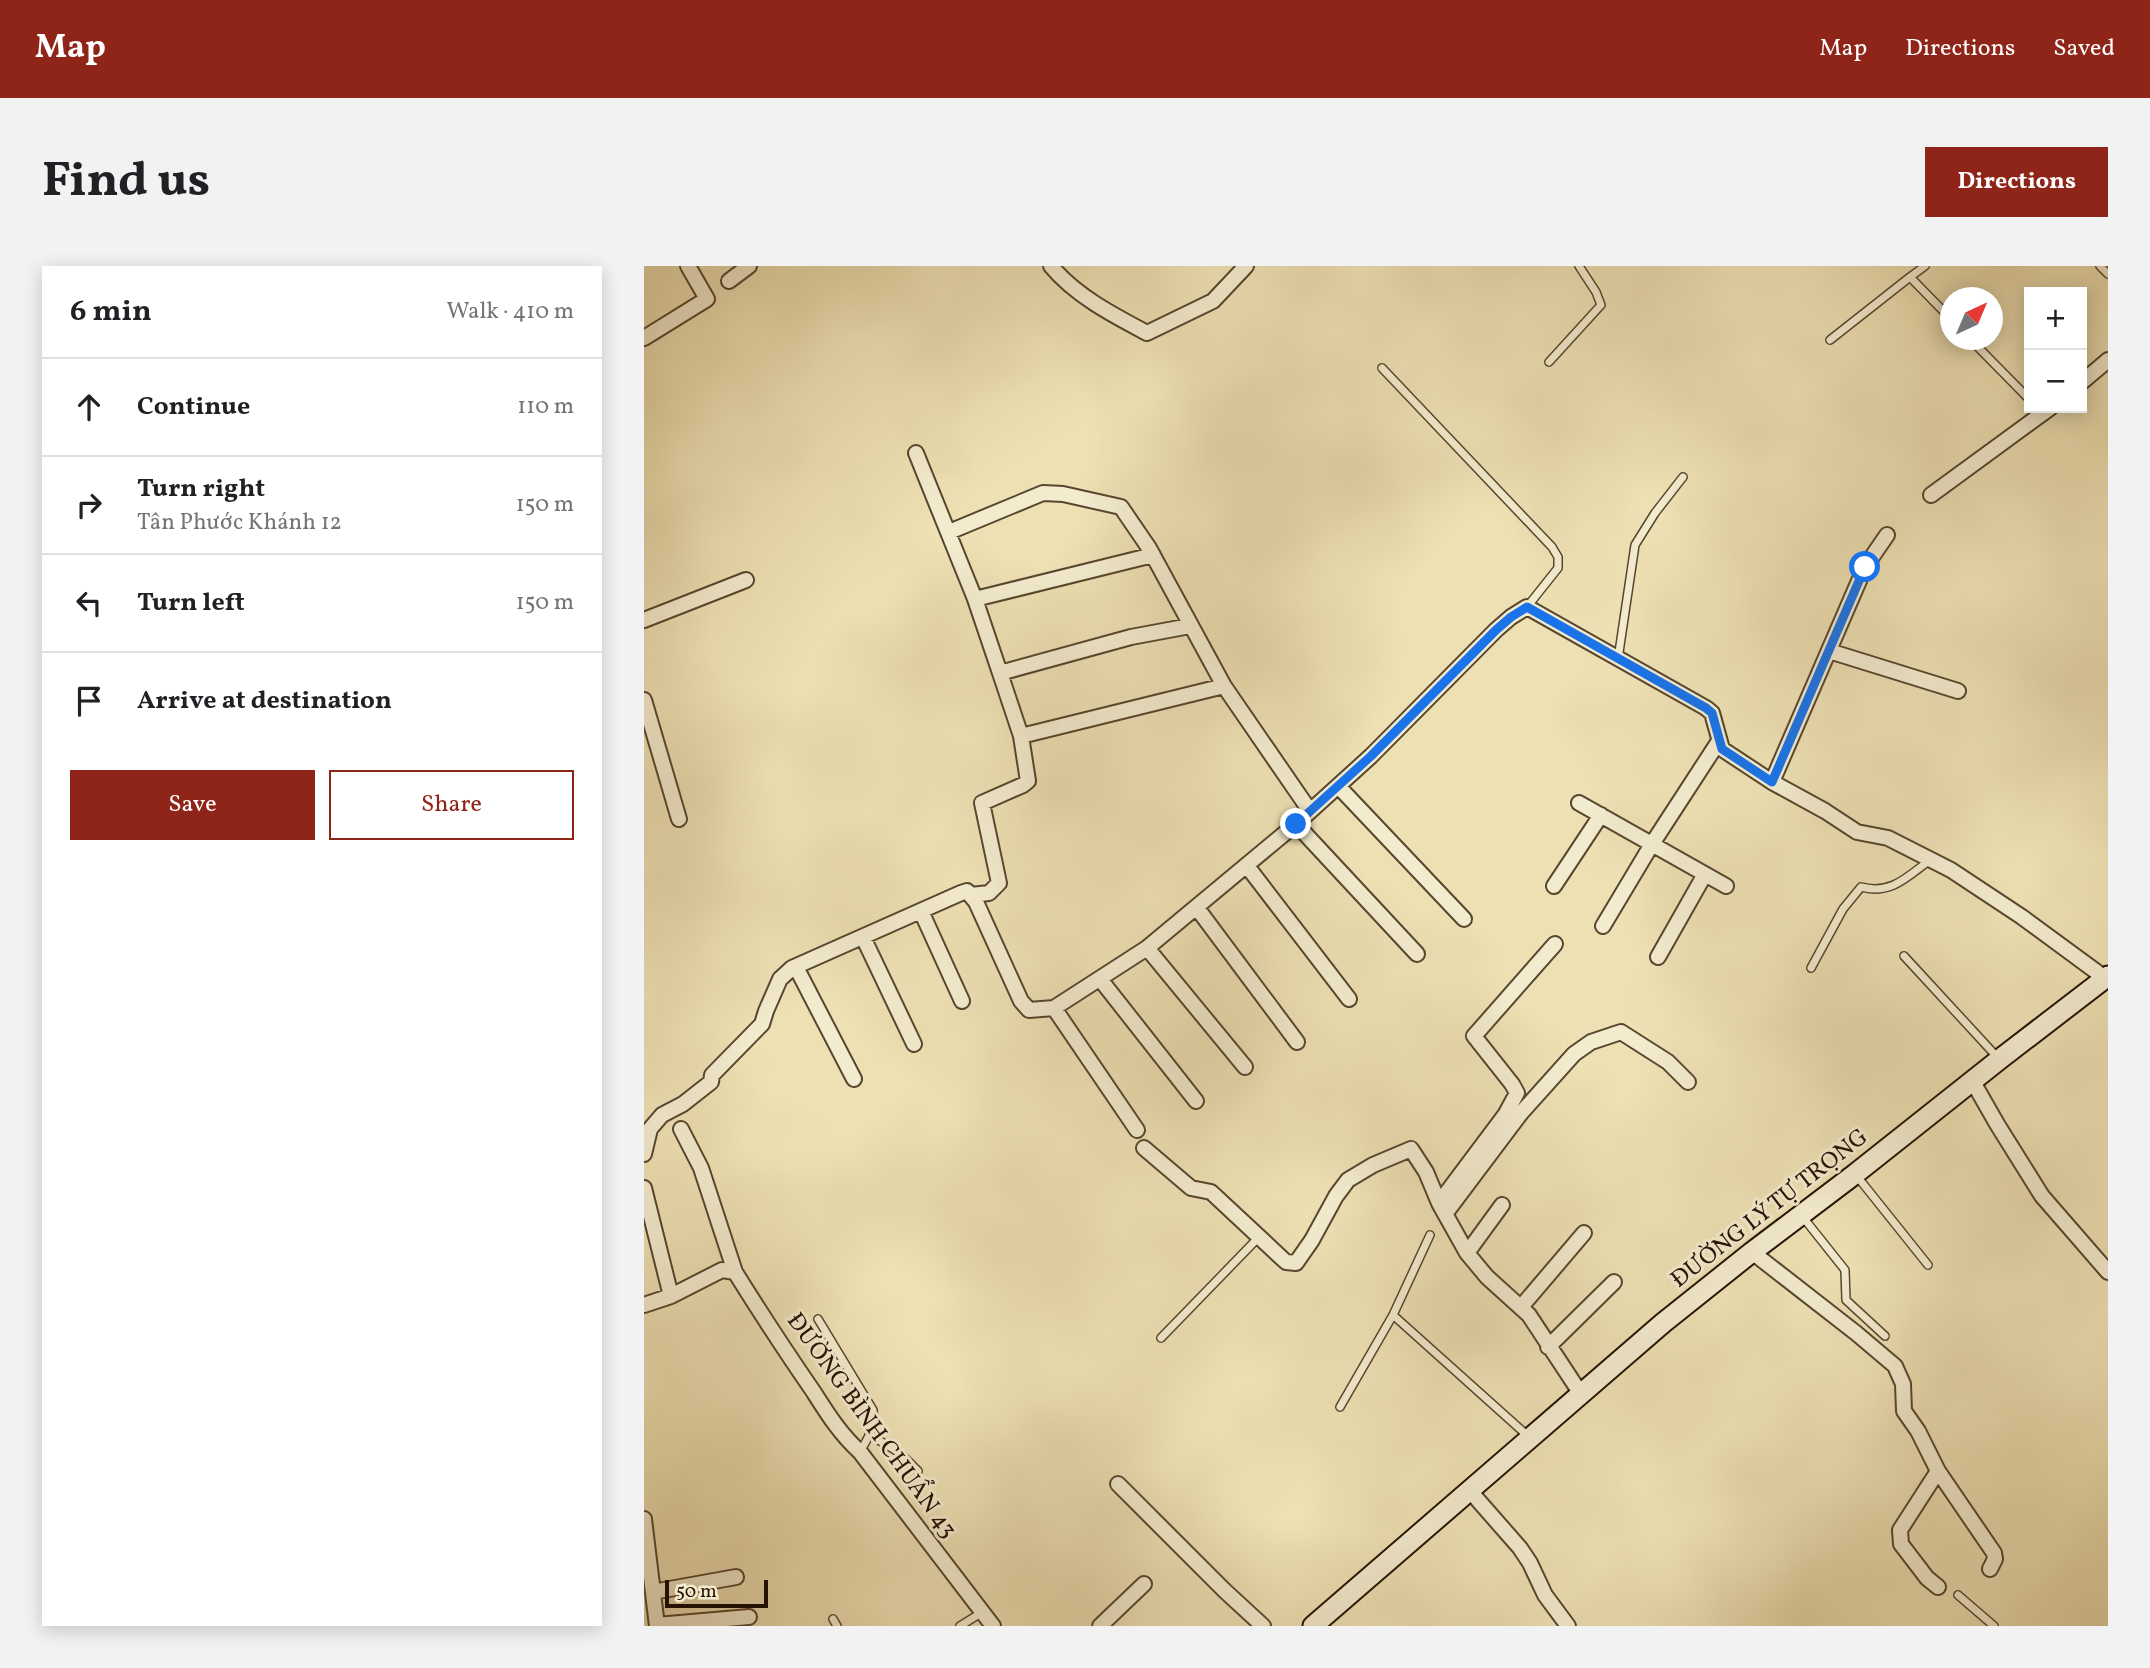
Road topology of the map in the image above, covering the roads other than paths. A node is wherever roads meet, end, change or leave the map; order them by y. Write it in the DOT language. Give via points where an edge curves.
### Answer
graph roads {
  1 [pos="688,266"];
  2 [pos="749,266"];
  3 [pos="1051,266"];
  4 [pos="1246,266"];
  5 [pos="1579,266"];
  6 [pos="1925,266"];
  7 [pos="2100,266"];
  8 [pos="2108,274"];
  9 [pos="1910,277"];
  10 [pos="729,281"];
  11 [pos="1940,308"];
  12 [pos="644,338"];
  13 [pos="1830,340"];
  14 [pos="1980,350"];
  15 [pos="2108,360"];
  16 [pos="1549,362"];
  17 [pos="1382,368"];
  18 [pos="2087,378"];
  19 [pos="2024,394"];
  20 [pos="2040,413"];
  21 [pos="916,453"];
  22 [pos="1683,477"];
  23 [pos="1931,495"];
  24 [pos="949,532"];
  25 [pos="1887,535"];
  26 [pos="1153,555"];
  27 [pos="746,580"];
  28 [pos="975,599"];
  29 [pos="1527,607"];
  30 [pos="644,620"];
  31 [pos="1190,626"];
  32 [pos="1829,651"];
  33 [pos="1618,659"];
  34 [pos="1000,673"];
  35 [pos="1224,686"];
  36 [pos="1958,691"];
  37 [pos="644,700"];
  38 [pos="1021,736"];
  39 [pos="1718,741"];
  40 [pos="1772,782"];
  41 [pos="1338,786"];
  42 [pos="1579,803"];
  43 [pos="1310,811"];
  44 [pos="1601,815"];
  45 [pos="679,819"];
  46 [pos="1296,824"];
  47 [pos="1652,844"];
  48 [pos="1930,860"];
  49 [pos="1247,866"];
  50 [pos="1705,874"];
  51 [pos="1554,886"];
  52 [pos="1726,886"];
  53 [pos="971,895"];
  54 [pos="1197,908"];
  55 [pos="920,911"];
  56 [pos="1464,919"];
  57 [pos="1603,926"];
  58 [pos="863,937"];
  59 [pos="1555,944"];
  60 [pos="1147,948"];
  61 [pos="1417,954"];
  62 [pos="1903,956"];
  63 [pos="1658,957"];
  64 [pos="796,967"];
  65 [pos="1811,968"];
  66 [pos="2107,977"];
  67 [pos="1100,979"];
  68 [pos="1349,999"];
  69 [pos="962,1001"];
  70 [pos="1054,1008"];
  71 [pos="1297,1042"];
  72 [pos="914,1044"];
  73 [pos="2000,1059"];
  74 [pos="1245,1067"];
  75 [pos="854,1079"];
  76 [pos="1973,1082"];
  77 [pos="1688,1083"];
  78 [pos="1196,1101"];
  79 [pos="681,1129"];
  80 [pos="1137,1130"];
  81 [pos="1144,1148"];
  82 [pos="644,1154"];
  83 [pos="1855,1174"];
  84 [pos="644,1188"];
  85 [pos="1502,1205"];
  86 [pos="1442,1209"];
  87 [pos="1802,1215"];
  88 [pos="649,1230"];
  89 [pos="1584,1233"];
  90 [pos="1430,1236"];
  91 [pos="1259,1237"];
  92 [pos="1752,1252"];
  93 [pos="1466,1253"];
  94 [pos="1928,1265"];
  95 [pos="735,1272"];
  96 [pos="2108,1272"];
  97 [pos="1614,1282"];
  98 [pos="671,1296"];
  99 [pos="644,1305"];
  100 [pos="1521,1307"];
  101 [pos="1393,1315"];
  102 [pos="818,1319"];
  103 [pos="1885,1336"];
  104 [pos="1161,1338"];
  105 [pos="1548,1347"];
  106 [pos="1581,1394"];
  107 [pos="1339,1407"];
  108 [pos="870,1435"];
  109 [pos="1530,1437"];
  110 [pos="860,1452"];
  111 [pos="918,1471"];
  112 [pos="1938,1471"];
  113 [pos="1118,1484"];
  114 [pos="1469,1491"];
  115 [pos="644,1519"];
  116 [pos="1990,1569"];
  117 [pos="736,1577"];
  118 [pos="1144,1584"];
  119 [pos="1938,1587"];
  120 [pos="653,1592"];
  121 [pos="1958,1595"];
  122 [pos="981,1613"];
  123 [pos="748,1617"];
  124 [pos="657,1626"];
  125 [pos="960,1626"];
  126 [pos="993,1626"];
  127 [pos="1100,1626"];
  128 [pos="1263,1626"];
  129 [pos="1312,1626"];
  130 [pos="1568,1626"];
  131 [pos="1994,1626"];
  1 -- 12 [label="street" via="707,299"];
  2 -- 10 [label="street"];
  3 -- 4 [label="street" via="1109,313 1147,333 1213,301"];
  5 -- 16 [label="lane" via="1601,305"];
  6 -- 9 [label="lane"];
  7 -- 8 [label="lane"];
  9 -- 11 [label="lane"];
  9 -- 13 [label="lane"];
  14 -- 19 [label="lane"];
  15 -- 18 [label="street"];
  17 -- 29 [label="lane" via="1552,547 1558,568"];
  20 -- 23 [label="street"];
  21 -- 24 [label="street"];
  22 -- 33 [label="lane" via="1635,545"];
  24 -- 26 [label="street" via="1043,493 1063,494 1121,507"];
  24 -- 28 [label="street"];
  25 -- 32 [label="street" via="1865,567"];
  26 -- 28 [label="street"];
  26 -- 31 [label="street"];
  27 -- 30 [label="street"];
  28 -- 34 [label="street"];
  29 -- 33 [label="street"];
  29 -- 41 [label="street" via="1496,630"];
  31 -- 34 [label="street" via="1131,636"];
  31 -- 35 [label="street"];
  32 -- 36 [label="street"];
  32 -- 40 [label="street"];
  33 -- 39 [label="street" via="1706,708 1712,713"];
  34 -- 38 [label="street"];
  35 -- 38 [label="street"];
  35 -- 43 [label="street"];
  37 -- 45 [label="street"];
  38 -- 53 [label="street" via="1028,781 982,803 999,883 989,893"];
  39 -- 40 [label="street" via="1722,749"];
  39 -- 47 [label="street"];
  40 -- 48 [label="street" via="1857,832 1888,838"];
  41 -- 43 [label="street"];
  41 -- 56 [label="street"];
  42 -- 44 [label="street"];
  43 -- 46 [label="street"];
  44 -- 47 [label="street"];
  44 -- 51 [label="street"];
  46 -- 49 [label="street"];
  46 -- 61 [label="street"];
  47 -- 50 [label="street"];
  47 -- 57 [label="street"];
  48 -- 65 [label="lane" via="1892,888 1861,887 1843,909"];
  48 -- 66 [label="street"];
  49 -- 54 [label="street"];
  49 -- 68 [label="street"];
  50 -- 52 [label="street"];
  50 -- 63 [label="street"];
  53 -- 55 [label="street" via="967,891"];
  53 -- 70 [label="street" via="1021,1001 1029,1010"];
  54 -- 60 [label="street"];
  54 -- 71 [label="street"];
  55 -- 58 [label="street"];
  55 -- 69 [label="street"];
  58 -- 64 [label="street"];
  58 -- 72 [label="street"];
  59 -- 86 [label="street" via="1474,1036 1517,1093"];
  60 -- 67 [label="street"];
  60 -- 74 [label="street"];
  62 -- 73 [label="lane"];
  64 -- 75 [label="street"];
  64 -- 82 [label="street" via="780,979 762,1024 712,1075 711,1082 662,1115 650,1129"];
  66 -- 73 [label="main road, ĐƯỜNG LÝ TỰ TRỌNG"];
  67 -- 70 [label="street"];
  67 -- 78 [label="street"];
  70 -- 80 [label="street"];
  73 -- 76 [label="main road, ĐƯỜNG LÝ TỰ TRỌNG"];
  76 -- 83 [label="main road, ĐƯỜNG LÝ TỰ TRỌNG"];
  76 -- 96 [label="street" via="2042,1196"];
  77 -- 86 [label="street" via="1668,1062 1621,1032 1591,1042 1574,1054 1521,1113"];
  79 -- 95 [label="street, ĐƯỜNG BÌNH CHUẨN 43" via="701,1168"];
  81 -- 91 [label="street" via="1191,1188 1211,1192"];
  83 -- 87 [label="main road, ĐƯỜNG LÝ TỰ TRỌNG"];
  83 -- 94 [label="lane"];
  84 -- 88 [label="street"];
  85 -- 93 [label="street"];
  86 -- 91 [label="street" via="1411,1149 1348,1180 1296,1263 1286,1262"];
  86 -- 93 [label="street"];
  87 -- 92 [label="main road, ĐƯỜNG LÝ TỰ TRỌNG"];
  87 -- 103 [label="lane" via="1845,1270 1846,1300"];
  88 -- 98 [label="street"];
  89 -- 100 [label="street"];
  90 -- 101 [label="lane"];
  91 -- 104 [label="lane"];
  92 -- 106 [label="main road, ĐƯỜNG LÝ TỰ TRỌNG"];
  92 -- 112 [label="street" via="1895,1366 1903,1384 1904,1411"];
  93 -- 100 [label="street"];
  95 -- 98 [label="street" via="722,1270"];
  95 -- 110 [label="street, ĐƯỜNG BÌNH CHUẨN 43" via="833,1422"];
  97 -- 105 [label="street"];
  98 -- 99 [label="street"];
  100 -- 105 [label="street"];
  101 -- 107 [label="lane"];
  101 -- 109 [label="lane"];
  102 -- 108 [label="lane" via="873,1410"];
  105 -- 106 [label="street"];
  106 -- 109 [label="main road, ĐƯỜNG LÝ TỰ TRỌNG"];
  108 -- 110 [label="lane"];
  108 -- 111 [label="lane" via="900,1453"];
  109 -- 114 [label="main road, ĐƯỜNG LÝ TỰ TRỌNG"];
  110 -- 122 [label="street, ĐƯỜNG BÌNH CHUẨN 43"];
  112 -- 116 [label="street" via="1994,1553"];
  112 -- 119 [label="street" via="1899,1530 1901,1544"];
  113 -- 128 [label="street"];
  114 -- 129 [label="main road, ĐƯỜNG LÝ TỰ TRỌNG"];
  114 -- 130 [label="street" via="1520,1548"];
  115 -- 120 [label="street"];
  117 -- 120 [label="street"];
  118 -- 127 [label="street"];
  120 -- 124 [label="street"];
  121 -- 131 [label="lane"];
  122 -- 125 [label="lane"];
  122 -- 126 [label="street, ĐƯỜNG BÌNH CHUẨN 43"];
  123 -- 124 [label="street"];
}
